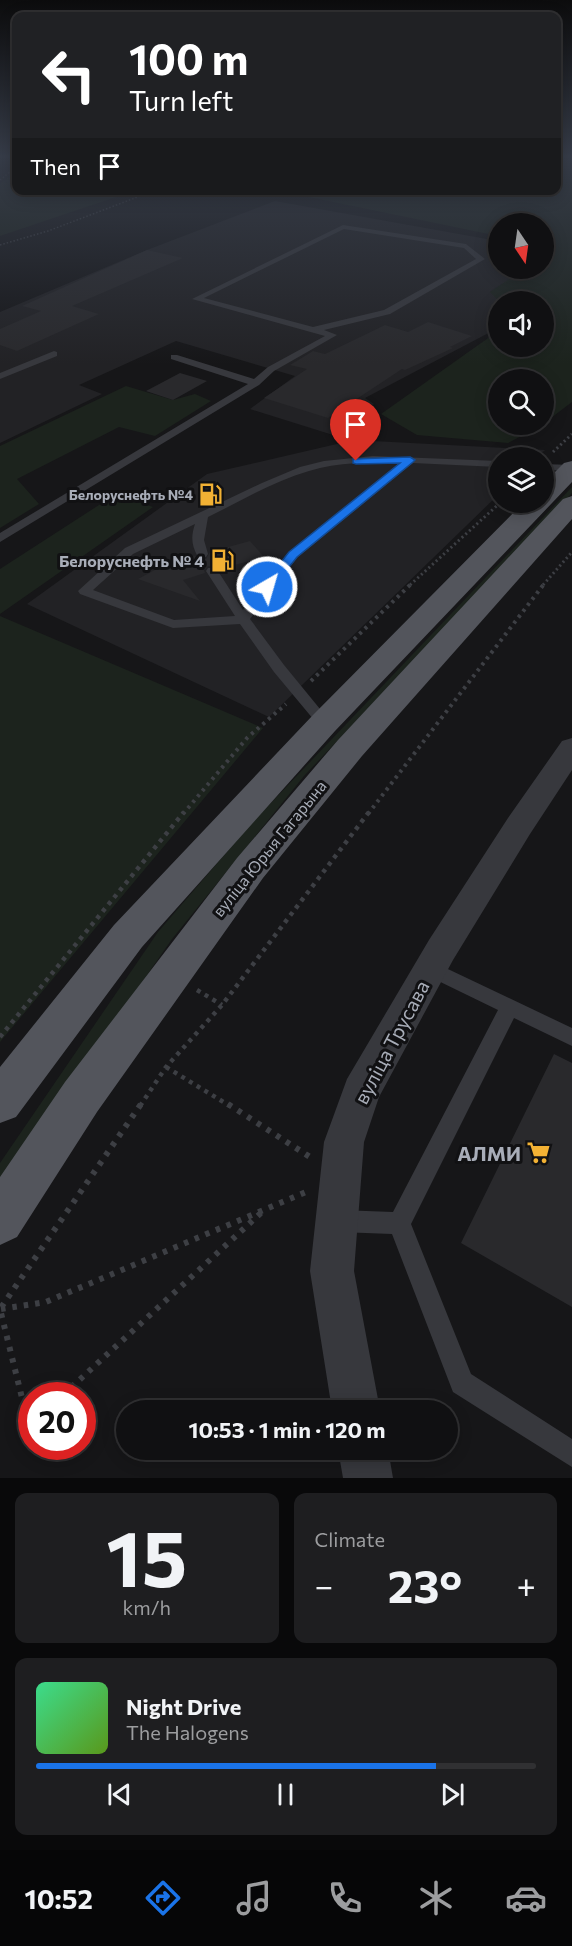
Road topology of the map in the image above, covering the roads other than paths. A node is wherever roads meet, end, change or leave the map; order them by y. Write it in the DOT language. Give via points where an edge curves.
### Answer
graph roads {
  1 [pos="312,330"];
  2 [pos="54,354"];
  3 [pos="174,357"];
  4 [pos="0,376"];
  5 [pos="256,382"];
  6 [pos="410,460"];
  7 [pos="488,464"];
  8 [pos="554,467"];
  9 [pos="572,468"];
  10 [pos="554,487"];
  11 [pos="572,504"];
  12 [pos="528,513"];
  13 [pos="203,515"];
  14 [pos="0,538"];
  15 [pos="202,554"];
  16 [pos="212,572"];
  17 [pos="242,620"];
  18 [pos="324,723"];
  19 [pos="572,748"];
  20 [pos="436,959"];
  21 [pos="510,1007"];
  22 [pos="572,1037"];
  23 [pos="0,1102"];
  24 [pos="0,1220"];
  25 [pos="336,1221"];
  26 [pos="399,1223"];
  27 [pos="354,1400"];
  28 [pos="572,1454"];
  29 [pos="365,1460"];
  30 [pos="368,1478"];
  1 -- 1 [label="lane" via="196,299 343,227 466,246 481,259 387,312"];
  1 -- 5 [label="lane" via="333,335 271,369"];
  2 -- 4 [label="lane"];
  3 -- 5 [label="lane"];
  5 -- 14 [label="lane"];
  6 -- 7 [label="lane"];
  6 -- 13 [label="lane" via="356,461 305,469"];
  6 -- 17 [label="lane" via="293,555"];
  8 -- 9 [label="lane"];
  9 -- 10 [label="main road"];
  11 -- 24 [label="main road, вуліца Юрыя Гагарына" via="350,748 250,868 81,1096"];
  12 -- 18 [label="main road"];
  13 -- 15 [label="lane" via="197,547"];
  13 -- 17 [label="lane" via="129,551 84,591 173,624"];
  16 -- 17 [label="lane"];
  17 -- 18 [label="lane"];
  18 -- 23 [label="main road" via="128,936"];
  19 -- 20 [label="street, вуліца Трусава"];
  20 -- 21 [label="lane"];
  20 -- 25 [label="street, вуліца Трусава" via="361,1092 344,1142"];
  21 -- 22 [label="lane"];
  21 -- 26 [label="lane"];
  25 -- 26 [label="lane"];
  25 -- 27 [label="street, вуліца Трусава" via="332,1271"];
  26 -- 28 [label="lane" via="462,1383"];
  29 -- 30 [label="street"];
}
